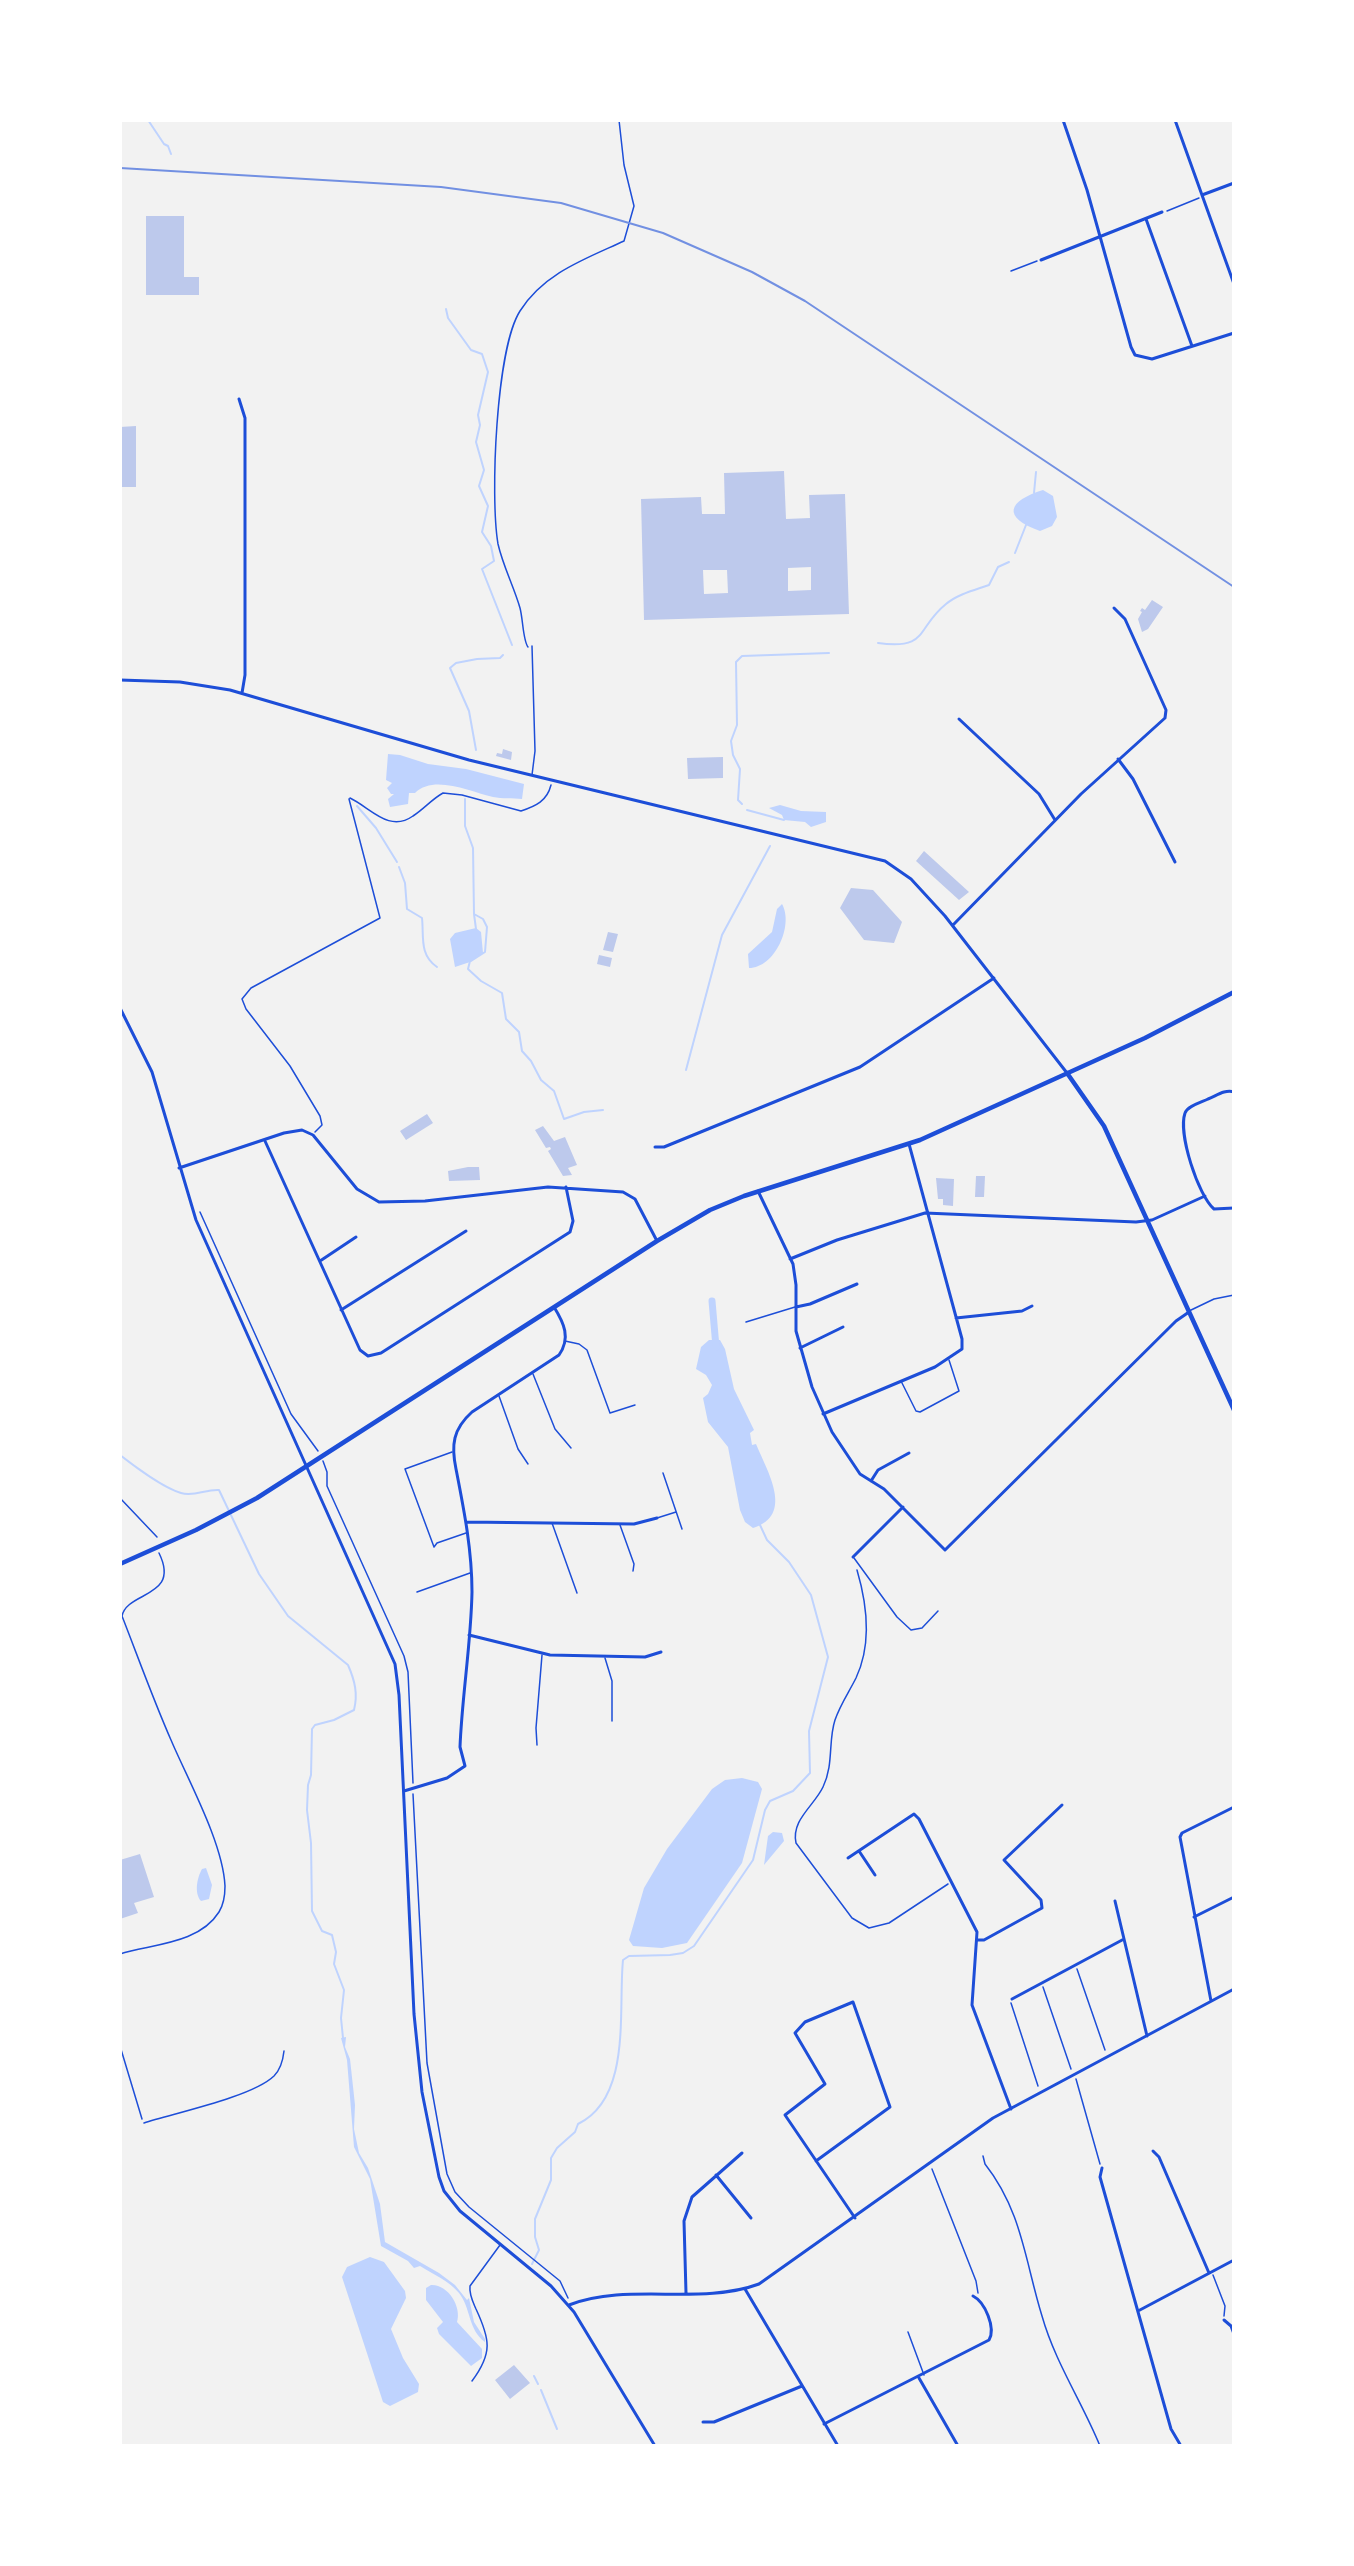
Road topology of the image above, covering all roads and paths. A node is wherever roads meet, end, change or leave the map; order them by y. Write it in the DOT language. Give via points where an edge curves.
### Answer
graph roads {
  1 [pos="619,120"];
  2 [pos="1063,120"];
  3 [pos="1175,120"];
  4 [pos="1234,183"];
  5 [pos="1202,195"];
  6 [pos="1162,213"];
  7 [pos="1146,219"];
  8 [pos="1100,238"];
  9 [pos="1041,260"];
  10 [pos="1011,271"];
  11 [pos="1234,284"];
  12 [pos="1234,333"];
  13 [pos="1192,346"];
  14 [pos="239,399"];
  15 [pos="1114,608"];
  16 [pos="532,646"];
  17 [pos="120,680"];
  18 [pos="242,693"];
  19 [pos="959,719"];
  20 [pos="1118,759"];
  21 [pos="531,776"];
  22 [pos="550,788"];
  23 [pos="1055,820"];
  24 [pos="1175,862"];
  25 [pos="953,926"];
  26 [pos="994,978"];
  27 [pos="1234,992"];
  28 [pos="120,1008"];
  29 [pos="1067,1072"];
  30 [pos="1234,1092"];
  31 [pos="313,1135"];
  32 [pos="265,1140"];
  33 [pos="909,1144"];
  34 [pos="655,1147"];
  35 [pos="179,1168"];
  36 [pos="566,1187"];
  37 [pos="758,1191"];
  38 [pos="1205,1196"];
  39 [pos="197,1205"];
  40 [pos="1234,1208"];
  41 [pos="929,1213"];
  42 [pos="1147,1221"];
  43 [pos="466,1231"];
  44 [pos="356,1237"];
  45 [pos="657,1241"];
  46 [pos="790,1259"];
  47 [pos="320,1262"];
  48 [pos="857,1284"];
  49 [pos="1234,1295"];
  50 [pos="1032,1306"];
  51 [pos="554,1307"];
  52 [pos="796,1307"];
  53 [pos="341,1310"];
  54 [pos="1189,1312"];
  55 [pos="956,1318"];
  56 [pos="746,1322"];
  57 [pos="843,1327"];
  58 [pos="565,1341"];
  59 [pos="800,1348"];
  60 [pos="949,1360"];
  61 [pos="533,1373"];
  62 [pos="901,1381"];
  63 [pos="498,1395"];
  64 [pos="636,1405"];
  65 [pos="1234,1410"];
  66 [pos="823,1414"];
  67 [pos="570,1448"];
  68 [pos="453,1452"];
  69 [pos="909,1453"];
  70 [pos="321,1458"];
  71 [pos="528,1464"];
  72 [pos="308,1466"];
  73 [pos="663,1473"];
  74 [pos="871,1481"];
  75 [pos="120,1498"];
  76 [pos="903,1507"];
  77 [pos="676,1511"];
  78 [pos="657,1518"];
  79 [pos="466,1522"];
  80 [pos="552,1522"];
  81 [pos="620,1524"];
  82 [pos="682,1529"];
  83 [pos="468,1532"];
  84 [pos="157,1537"];
  85 [pos="157,1548"];
  86 [pos="853,1557"];
  87 [pos="120,1564"];
  88 [pos="857,1568"];
  89 [pos="633,1571"];
  90 [pos="471,1573"];
  91 [pos="417,1592"];
  92 [pos="578,1593"];
  93 [pos="938,1611"];
  94 [pos="469,1635"];
  95 [pos="661,1652"];
  96 [pos="542,1654"];
  97 [pos="605,1657"];
  98 [pos="612,1721"];
  99 [pos="537,1745"];
  100 [pos="413,1788"];
  101 [pos="404,1791"];
  102 [pos="1062,1805"];
  103 [pos="1234,1807"];
  104 [pos="860,1851"];
  105 [pos="848,1858"];
  106 [pos="875,1875"];
  107 [pos="951,1882"];
  108 [pos="1234,1897"];
  109 [pos="1115,1901"];
  110 [pos="1194,1917"];
  111 [pos="1124,1939"];
  112 [pos="976,1940"];
  113 [pos="120,1954"];
  114 [pos="1075,1964"];
  115 [pos="1041,1982"];
  116 [pos="1234,1989"];
  117 [pos="1012,1999"];
  118 [pos="1210,2001"];
  119 [pos="1147,2036"];
  120 [pos="120,2046"];
  121 [pos="1105,2050"];
  122 [pos="284,2051"];
  123 [pos="1071,2069"];
  124 [pos="1074,2075"];
  125 [pos="1038,2086"];
  126 [pos="1011,2109"];
  127 [pos="144,2123"];
  128 [pos="1153,2151"];
  129 [pos="742,2153"];
  130 [pos="983,2156"];
  131 [pos="816,2161"];
  132 [pos="929,2163"];
  133 [pos="1102,2168"];
  134 [pos="716,2175"];
  135 [pos="855,2217"];
  136 [pos="751,2218"];
  137 [pos="500,2245"];
  138 [pos="1234,2260"];
  139 [pos="1210,2272"];
  140 [pos="745,2289"];
  141 [pos="686,2293"];
  142 [pos="973,2296"];
  143 [pos="979,2298"];
  144 [pos="569,2305"];
  145 [pos="1138,2312"];
  146 [pos="1224,2320"];
  147 [pos="908,2332"];
  148 [pos="1234,2334"];
  149 [pos="924,2375"];
  150 [pos="919,2378"];
  151 [pos="472,2381"];
  152 [pos="802,2386"];
  153 [pos="703,2422"];
  154 [pos="824,2424"];
  155 [pos="655,2446"];
  156 [pos="838,2446"];
  157 [pos="958,2446"];
  158 [pos="1100,2446"];
  159 [pos="1181,2446"];
  1 -- 16 [label="path" via="634,206 624,241 563,269 539,288 517,316 507,343 496,457 496,525 500,551 521,611 526,647"];
  2 -- 8 [label="street"];
  3 -- 5 [label="street"];
  4 -- 5 [label="street"];
  5 -- 6 [label="path"];
  5 -- 11 [label="street"];
  6 -- 7 [label="street"];
  7 -- 8 [label="street"];
  7 -- 13 [label="street"];
  8 -- 9 [label="street"];
  8 -- 13 [label="street" via="1135,355 1152,359"];
  9 -- 10 [label="path"];
  12 -- 13 [label="street"];
  14 -- 18 [label="street" via="245,418"];
  15 -- 20 [label="street" via="1125,620 1166,713"];
  16 -- 21 [label="lane" via="535,751"];
  17 -- 18 [label="street" via="180,682"];
  18 -- 21 [label="street"];
  19 -- 23 [label="street" via="1039,794"];
  20 -- 23 [label="street"];
  20 -- 24 [label="street" via="1133,779"];
  21 -- 25 [label="street" via="877,858 910,879"];
  22 -- 31 [label="path" via="545,799 521,811 443,793 412,817 396,823 349,799 380,918 251,988 242,999 320,1116 322,1125"];
  23 -- 25 [label="street"];
  25 -- 26 [label="street"];
  26 -- 29 [label="street"];
  26 -- 34 [label="street" via="860,1067 664,1147"];
  27 -- 29 [label="street" via="1166,1028"];
  28 -- 35 [label="street" via="152,1072"];
  29 -- 33 [label="street"];
  29 -- 42 [label="street" via="1104,1126"];
  30 -- 38 [label="street" via="1227,1091 1189,1109 1185,1115 1188,1159"];
  31 -- 32 [label="street" via="298,1130"];
  31 -- 36 [label="street" via="360,1192 383,1203"];
  32 -- 35 [label="street"];
  32 -- 47 [label="street"];
  33 -- 37 [label="street"];
  33 -- 41 [label="street"];
  35 -- 72 [label="street" via="196,1220"];
  36 -- 45 [label="street" via="627,1192"];
  36 -- 53 [label="street" via="573,1221 570,1232 378,1355 362,1353"];
  37 -- 45 [label="street" via="710,1210"];
  37 -- 46 [label="street"];
  38 -- 40 [label="street" via="1214,1209"];
  38 -- 42 [label="street"];
  39 -- 70 [label="path" via="291,1414"];
  41 -- 42 [label="street"];
  41 -- 46 [label="street" via="837,1240"];
  41 -- 55 [label="street"];
  42 -- 54 [label="street"];
  43 -- 53 [label="street"];
  44 -- 47 [label="street"];
  45 -- 51 [label="street"];
  46 -- 52 [label="street" via="796,1277"];
  47 -- 53 [label="street"];
  48 -- 52 [label="street"];
  49 -- 54 [label="lane" via="1214,1299"];
  50 -- 55 [label="street" via="1022,1311"];
  51 -- 58 [label="street" via="564,1324"];
  51 -- 70 [label="street"];
  52 -- 56 [label="lane"];
  52 -- 59 [label="street"];
  54 -- 65 [label="street"];
  54 -- 76 [label="street" via="945,1550"];
  55 -- 60 [label="street" via="963,1346"];
  57 -- 59 [label="street"];
  58 -- 61 [label="street" via="559,1355"];
  58 -- 64 [label="lane" via="579,1344 588,1352 610,1413"];
  59 -- 66 [label="street"];
  60 -- 62 [label="street"];
  60 -- 62 [label="lane" via="959,1393 920,1412"];
  61 -- 63 [label="street"];
  61 -- 67 [label="lane" via="555,1429"];
  62 -- 66 [label="street"];
  63 -- 68 [label="street" via="460,1424"];
  63 -- 71 [label="lane" via="518,1449"];
  66 -- 74 [label="street" via="854,1467"];
  68 -- 79 [label="street"];
  68 -- 83 [label="lane" via="405,1469 434,1547"];
  69 -- 74 [label="street" via="878,1470"];
  70 -- 72 [label="street"];
  70 -- 100 [label="path" via="327,1486 404,1656"];
  72 -- 85 [label="street" via="239,1508"];
  72 -- 101 [label="street" via="392,1655 398,1683"];
  73 -- 77 [label="lane"];
  74 -- 76 [label="street"];
  75 -- 84 [label="path"];
  76 -- 86 [label="street"];
  77 -- 78 [label="lane"];
  77 -- 82 [label="lane"];
  78 -- 81 [label="street"];
  79 -- 80 [label="street"];
  79 -- 83 [label="street"];
  80 -- 81 [label="street"];
  80 -- 92 [label="lane"];
  81 -- 89 [label="lane"];
  83 -- 90 [label="street"];
  85 -- 87 [label="street"];
  85 -- 113 [label="path" via="166,1568 164,1577 152,1591 124,1609 122,1616 212,1835 225,1894 218,1913 199,1931"];
  86 -- 93 [label="lane" via="911,1630 922,1628"];
  88 -- 107 [label="path" via="866,1612 862,1659 835,1721 832,1757 823,1788 798,1823 796,1843 852,1918 868,1928 889,1923"];
  90 -- 91 [label="lane"];
  90 -- 94 [label="street"];
  94 -- 96 [label="street"];
  94 -- 100 [label="street" via="460,1748 465,1766 447,1778"];
  95 -- 97 [label="street" via="645,1657"];
  96 -- 97 [label="street"];
  96 -- 99 [label="lane"];
  97 -- 98 [label="lane" via="612,1681"];
  100 -- 101 [label="street"];
  100 -- 144 [label="path" via="426,2056 447,2174 455,2192 469,2207 564,2285"];
  101 -- 137 [label="street" via="417,2047 435,2163 444,2191 454,2205"];
  102 -- 112 [label="street" via="1004,1860 1041,1900 1042,1908 984,1940"];
  103 -- 110 [label="street" via="1180,1834"];
  104 -- 105 [label="street"];
  104 -- 106 [label="street"];
  104 -- 107 [label="street" via="914,1814"];
  107 -- 112 [label="street" via="976,1932"];
  108 -- 110 [label="street"];
  109 -- 111 [label="street"];
  110 -- 118 [label="street"];
  111 -- 114 [label="street"];
  111 -- 119 [label="street"];
  112 -- 126 [label="street" via="972,2005"];
  114 -- 115 [label="street"];
  114 -- 121 [label="path"];
  115 -- 117 [label="street"];
  115 -- 123 [label="path"];
  116 -- 118 [label="street"];
  117 -- 125 [label="path" via="1011,2008"];
  118 -- 119 [label="street"];
  119 -- 124 [label="street"];
  120 -- 127 [label="path"];
  122 -- 127 [label="lane" via="279,2069 263,2083"];
  124 -- 126 [label="street"];
  124 -- 133 [label="path"];
  126 -- 132 [label="street"];
  128 -- 139 [label="street"];
  129 -- 134 [label="street"];
  130 -- 158 [label="path" via="1013,2208 1042,2317"];
  131 -- 131 [label="street" via="785,2115 825,2084 795,2033 806,2022 853,2002 890,2102 888,2111"];
  131 -- 135 [label="street"];
  132 -- 135 [label="street"];
  132 -- 143 [label="path" via="976,2281"];
  133 -- 145 [label="street" via="1100,2176"];
  134 -- 136 [label="street"];
  134 -- 141 [label="street" via="692,2197 685,2218"];
  135 -- 140 [label="street" via="773,2276"];
  137 -- 144 [label="street"];
  137 -- 151 [label="lane" via="470,2286 488,2338 483,2361"];
  138 -- 139 [label="street"];
  139 -- 145 [label="street"];
  139 -- 146 [label="path" via="1226,2306"];
  140 -- 141 [label="street"];
  140 -- 152 [label="street"];
  141 -- 144 [label="street" via="603,2297"];
  142 -- 143 [label="street"];
  143 -- 149 [label="street" via="992,2328 989,2340"];
  144 -- 155 [label="street"];
  145 -- 159 [label="street" via="1171,2429"];
  146 -- 148 [label="street"];
  147 -- 149 [label="lane"];
  149 -- 150 [label="street"];
  150 -- 154 [label="street"];
  150 -- 157 [label="street"];
  152 -- 153 [label="street" via="714,2422"];
  152 -- 154 [label="street"];
  154 -- 156 [label="street"];
}
